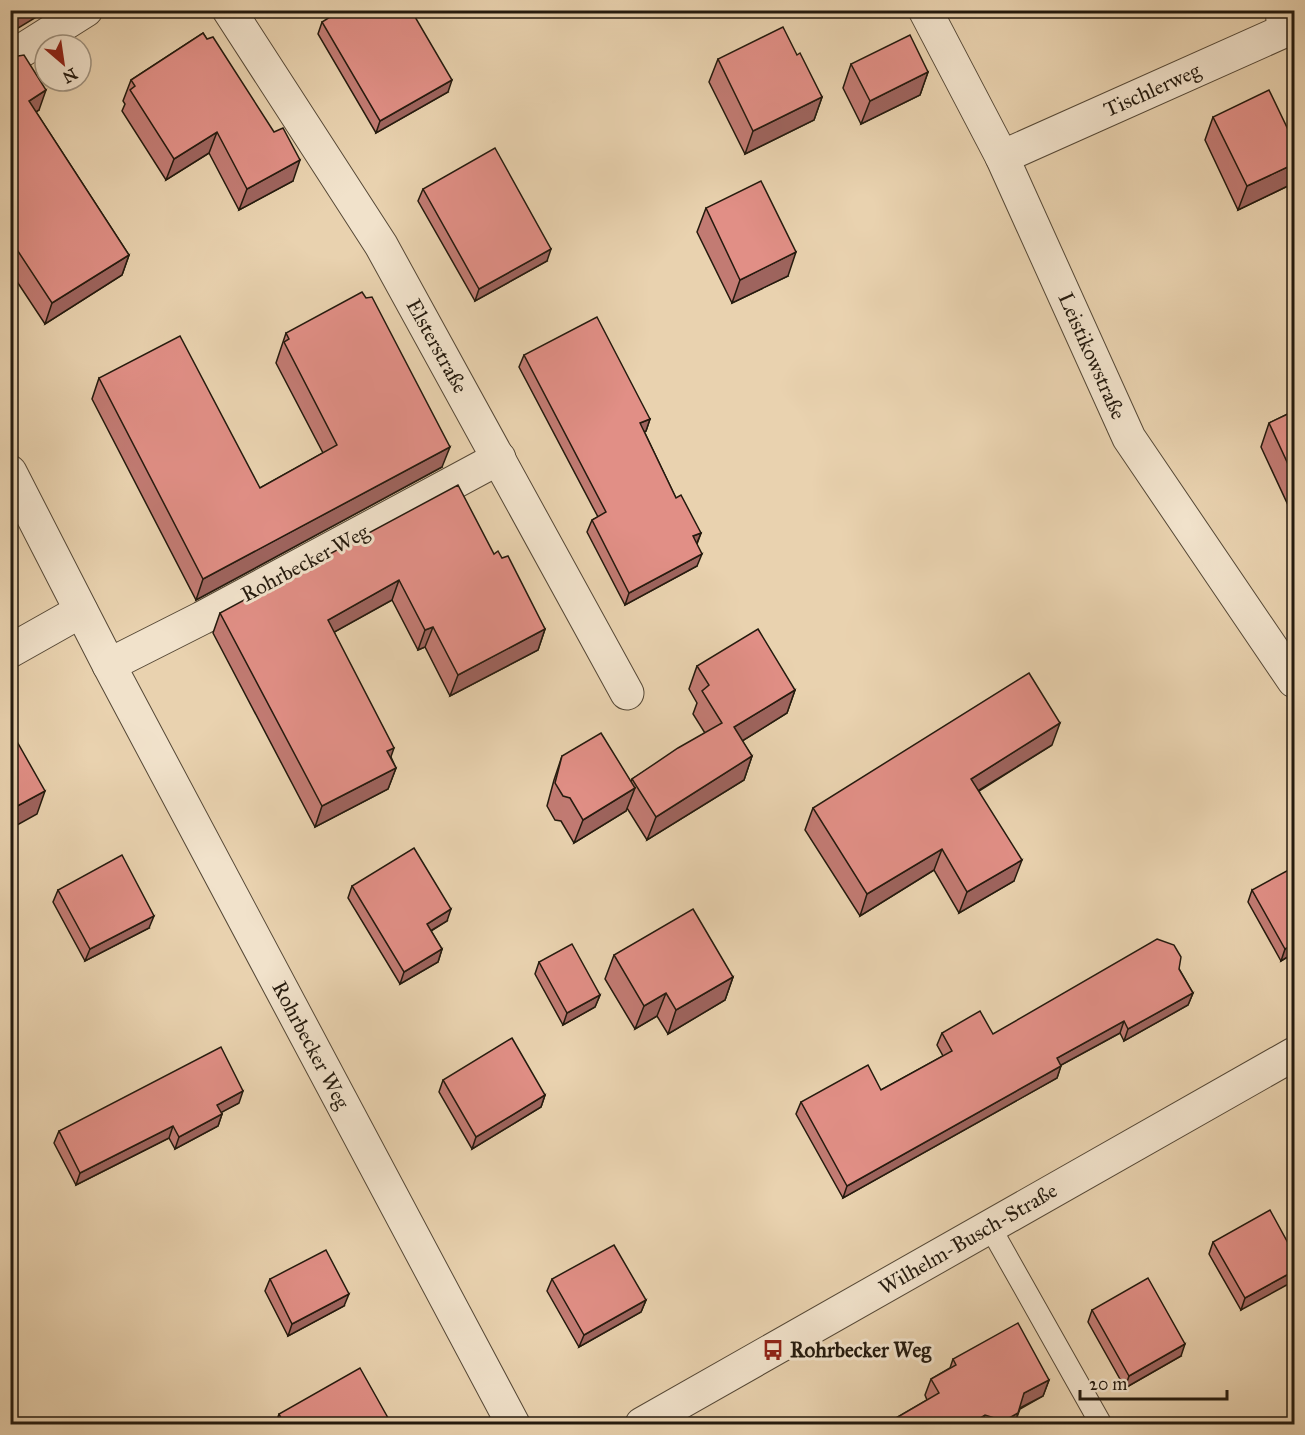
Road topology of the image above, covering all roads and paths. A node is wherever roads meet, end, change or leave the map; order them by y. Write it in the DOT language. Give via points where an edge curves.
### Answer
graph roads {
  1 [pos="86,10"];
  2 [pos="229,10"];
  3 [pos="925,10"];
  4 [pos="1282,10"];
  5 [pos="10,58"];
  6 [pos="1002,157"];
  7 [pos="499,458"];
  8 [pos="10,472"];
  9 [pos="81,611"];
  10 [pos="10,651"];
  11 [pos="109,665"];
  12 [pos="1294,681"];
  13 [pos="627,693"];
  14 [pos="1294,1054"];
  15 [pos="990,1227"];
  16 [pos="513,1425"];
  17 [pos="642,1425"];
  18 [pos="1101,1425"];
  1 -- 5 [label="street"];
  2 -- 7 [label="street, Elsterstraße" via="381,245"];
  3 -- 6 [label="street, Leistikowstraße"];
  4 -- 6 [label="street, Tischlerweg" via="1284,31"];
  6 -- 12 [label="street, Leistikowstraße" via="1130,438"];
  7 -- 11 [label="street, Rohrbecker Weg"];
  7 -- 13 [label="street, Elsterstraße"];
  8 -- 9 [label="street, Rohrbecker Weg"];
  9 -- 10 [label="street"];
  9 -- 11 [label="street, Rohrbecker Weg"];
  11 -- 16 [label="street, Rohrbecker Weg"];
  14 -- 15 [label="street, Wilhelm-Busch-Straße"];
  15 -- 17 [label="street, Wilhelm-Busch-Straße"];
  15 -- 18 [label="lane"];
}
